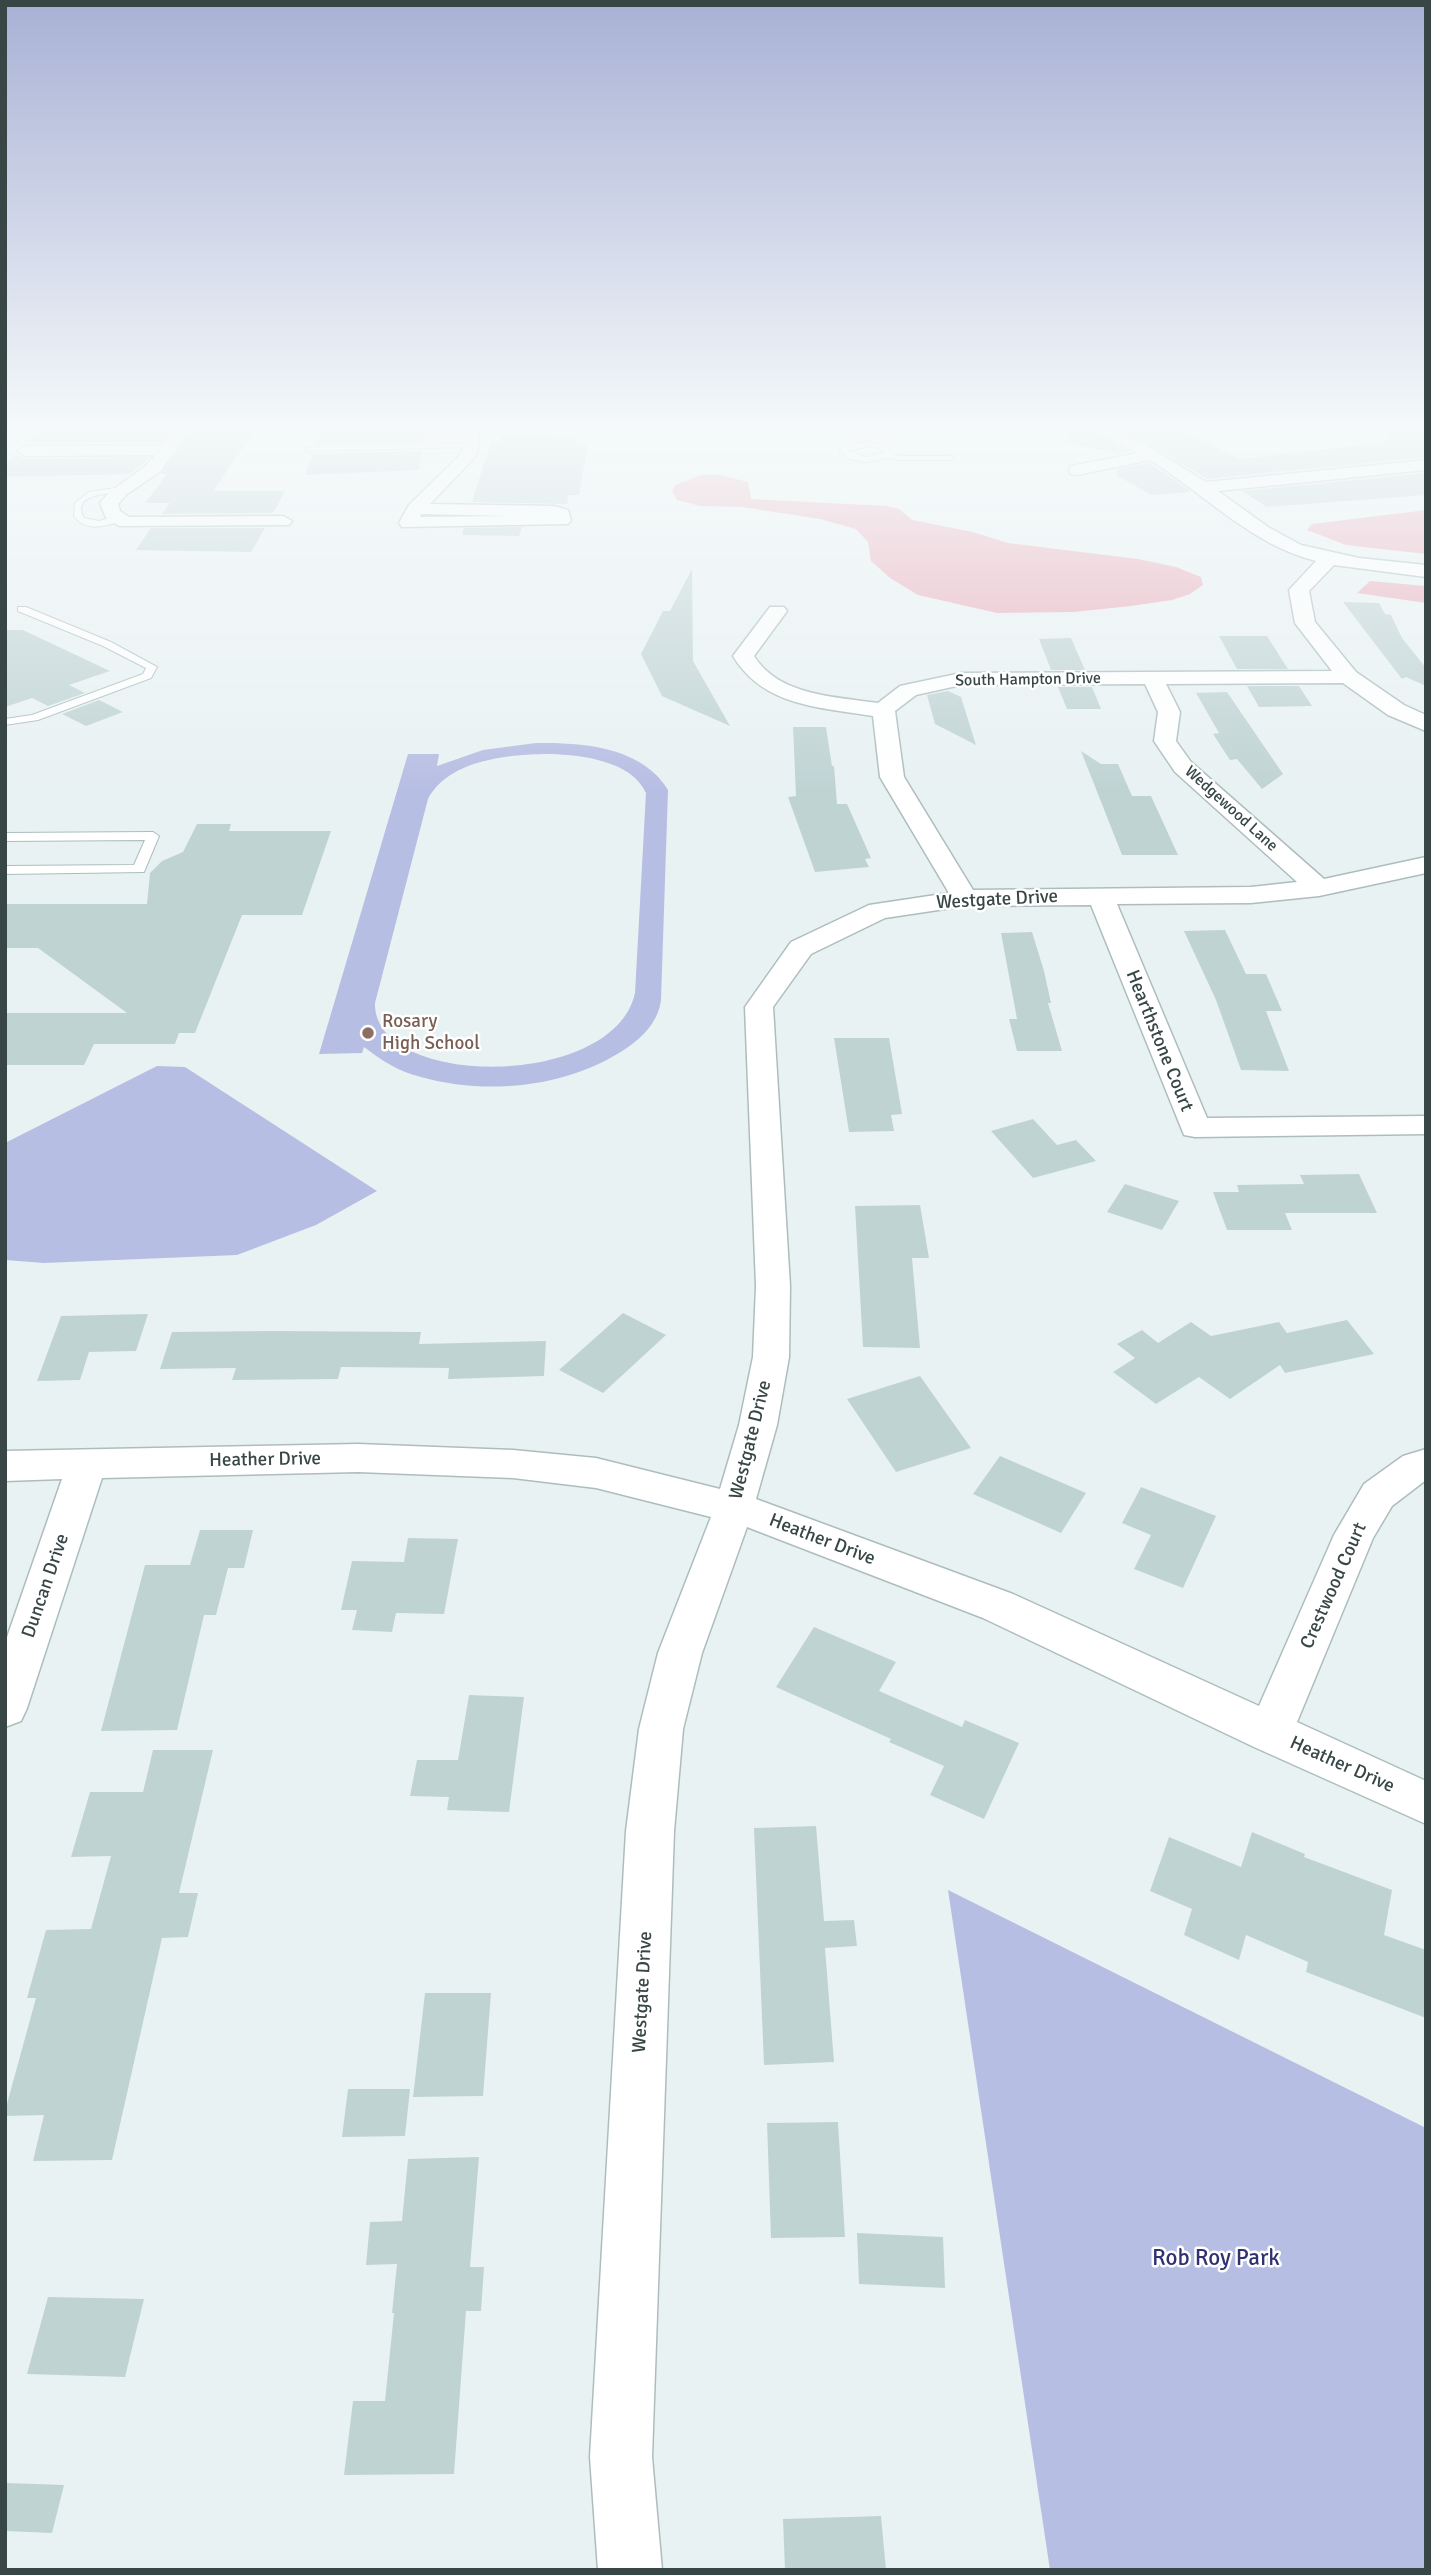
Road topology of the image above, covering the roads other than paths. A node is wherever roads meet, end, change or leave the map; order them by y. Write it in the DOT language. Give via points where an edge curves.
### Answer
graph roads {
  1 [pos="1298,550"];
  2 [pos="1331,558"];
  3 [pos="1426,571"];
  4 [pos="22,609"];
  5 [pos="777,611"];
  6 [pos="1348,677"];
  7 [pos="1153,679"];
  8 [pos="884,710"];
  9 [pos="5,722"];
  10 [pos="1426,724"];
  11 [pos="5,837"];
  12 [pos="1426,865"];
  13 [pos="5,870"];
  14 [pos="1319,888"];
  15 [pos="1100,895"];
  16 [pos="965,898"];
  17 [pos="1426,1125"];
  18 [pos="1426,1463"];
  19 [pos="87,1464"];
  20 [pos="5,1466"];
  21 [pos="734,1508"];
  22 [pos="5,1707"];
  23 [pos="1270,1733"];
  24 [pos="1426,1802"];
  25 [pos="631,2570"];
  1 -- 2 [label="street"];
  2 -- 3 [label="street"];
  2 -- 6 [label="street" via="1299,590 1305,622"];
  4 -- 9 [label="lane" via="152,667 147,676 134,681 34,718"];
  5 -- 8 [label="street" via="743,656 748,669 789,694"];
  6 -- 7 [label="street, South Hampton Drive"];
  6 -- 10 [label="street"];
  7 -- 8 [label="street, South Hampton Drive" via="961,679 903,692"];
  7 -- 14 [label="street, Wedgewood Lane" via="1169,712 1165,741 1183,767"];
  8 -- 16 [label="street" via="892,777"];
  11 -- 13 [label="lane" via="153,836 139,869"];
  12 -- 14 [label="street, Westgate Drive"];
  14 -- 15 [label="street, Westgate Drive" via="1251,895"];
  15 -- 16 [label="street, Westgate Drive"];
  15 -- 17 [label="street, Hearthstone Court" via="1195,1128"];
  16 -- 21 [label="street, Westgate Drive" via="878,911 801,947 759,1007 773,1286 771,1357 758,1425"];
  18 -- 23 [label="street, Crestwood Court" via="1378,1495 1354,1535"];
  19 -- 20 [label="street, Heather Drive"];
  19 -- 21 [label="street, Heather Drive" via="358,1458 513,1464 596,1473"];
  19 -- 22 [label="street, Duncan Drive"];
  21 -- 23 [label="street, Heather Drive" via="998,1606"];
  21 -- 25 [label="street, Westgate Drive" via="680,1653 661,1729 650,1830 621,2457"];
  23 -- 24 [label="street, Heather Drive"];
}
